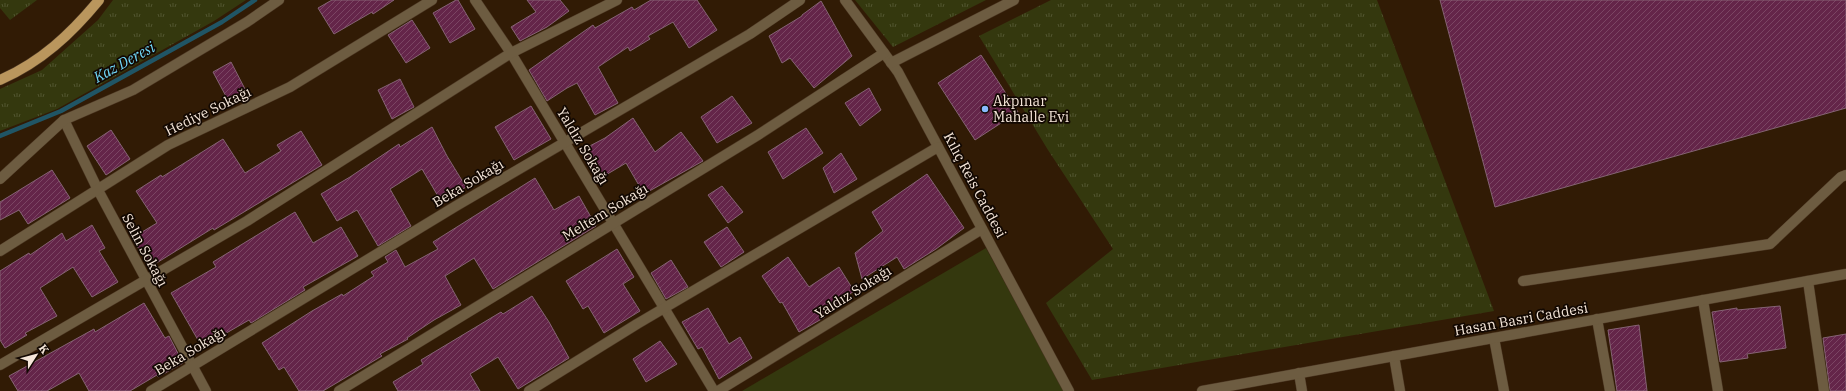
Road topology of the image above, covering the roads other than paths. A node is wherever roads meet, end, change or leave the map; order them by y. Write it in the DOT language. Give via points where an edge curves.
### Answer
graph roads {
  1 [pos="99,0"];
  2 [pos="279,0"];
  3 [pos="432,0"];
  4 [pos="474,0"];
  5 [pos="617,0"];
  6 [pos="800,0"];
  7 [pos="845,0"];
  8 [pos="1014,0"];
  9 [pos="511,53"];
  10 [pos="884,53"];
  11 [pos="891,63"];
  12 [pos="0,80"];
  13 [pos="64,120"];
  14 [pos="564,142"];
  15 [pos="938,147"];
  16 [pos="1846,175"];
  17 [pos="0,179"];
  18 [pos="98,190"];
  19 [pos="613,224"];
  20 [pos="982,229"];
  21 [pos="0,252"];
  22 [pos="1846,274"];
  23 [pos="145,280"];
  24 [pos="1523,281"];
  25 [pos="1808,281"];
  26 [pos="1703,300"];
  27 [pos="663,308"];
  28 [pos="1598,319"];
  29 [pos="1494,338"];
  30 [pos="1394,356"];
  31 [pos="0,365"];
  32 [pos="192,366"];
  33 [pos="1299,373"];
  34 [pos="151,391"];
  35 [pos="206,391"];
  36 [pos="339,391"];
  37 [pos="528,391"];
  38 [pos="714,391"];
  39 [pos="718,391"];
  40 [pos="1069,391"];
  41 [pos="1202,391"];
  42 [pos="1302,391"];
  43 [pos="1400,391"];
  44 [pos="1504,391"];
  45 [pos="1610,391"];
  46 [pos="1718,391"];
  47 [pos="1824,391"];
  1 -- 12 [label="main road" via="50,50 32,64"];
  2 -- 13 [label="street" via="247,22 132,90"];
  3 -- 18 [label="street, Hediye Sokağı" via="290,87 168,145"];
  4 -- 9 [label="street, Yaldız Sokağı"];
  5 -- 9 [label="street"];
  6 -- 14 [label="street, Beka Sokağı" via="750,34"];
  7 -- 10 [label="street, Kılıç Reis Caddesi"];
  8 -- 11 [label="street"];
  9 -- 14 [label="street, Yaldız Sokağı"];
  9 -- 23 [label="street" via="247,221"];
  10 -- 11 [label="street, Kılıç Reis Caddesi"];
  10 -- 19 [label="street, Meltem Sokağı" via="758,136"];
  11 -- 15 [label="street, Kılıç Reis Caddesi"];
  13 -- 17 [label="street"];
  13 -- 18 [label="street, Selin Sokağı"];
  14 -- 19 [label="street, Yaldız Sokağı"];
  14 -- 32 [label="street, Beka Sokağı"];
  15 -- 20 [label="street, Kılıç Reis Caddesi"];
  15 -- 27 [label="street"];
  16 -- 24 [label="street" via="1770,244"];
  18 -- 21 [label="street, Hediye Sokağı"];
  18 -- 23 [label="street, Selin Sokağı"];
  19 -- 27 [label="street, Yaldız Sokağı"];
  19 -- 36 [label="street, Meltem Sokağı"];
  20 -- 39 [label="street, Yaldız Sokağı"];
  20 -- 40 [label="street, Kılıç Reis Caddesi"];
  22 -- 25 [label="street, Hasan Basri Caddesi"];
  23 -- 31 [label="street"];
  23 -- 32 [label="street, Selin Sokağı"];
  25 -- 26 [label="street, Hasan Basri Caddesi"];
  25 -- 47 [label="street"];
  26 -- 28 [label="street, Hasan Basri Caddesi"];
  26 -- 46 [label="street"];
  27 -- 37 [label="street"];
  27 -- 38 [label="street, Yaldız Sokağı"];
  28 -- 29 [label="street, Hasan Basri Caddesi"];
  28 -- 45 [label="street"];
  29 -- 30 [label="street, Hasan Basri Caddesi"];
  29 -- 44 [label="street"];
  30 -- 33 [label="street, Hasan Basri Caddesi"];
  30 -- 43 [label="street"];
  32 -- 34 [label="street, Beka Sokağı"];
  32 -- 35 [label="street, Selin Sokağı"];
  33 -- 41 [label="street, Hasan Basri Caddesi"];
  33 -- 42 [label="street"];
}
